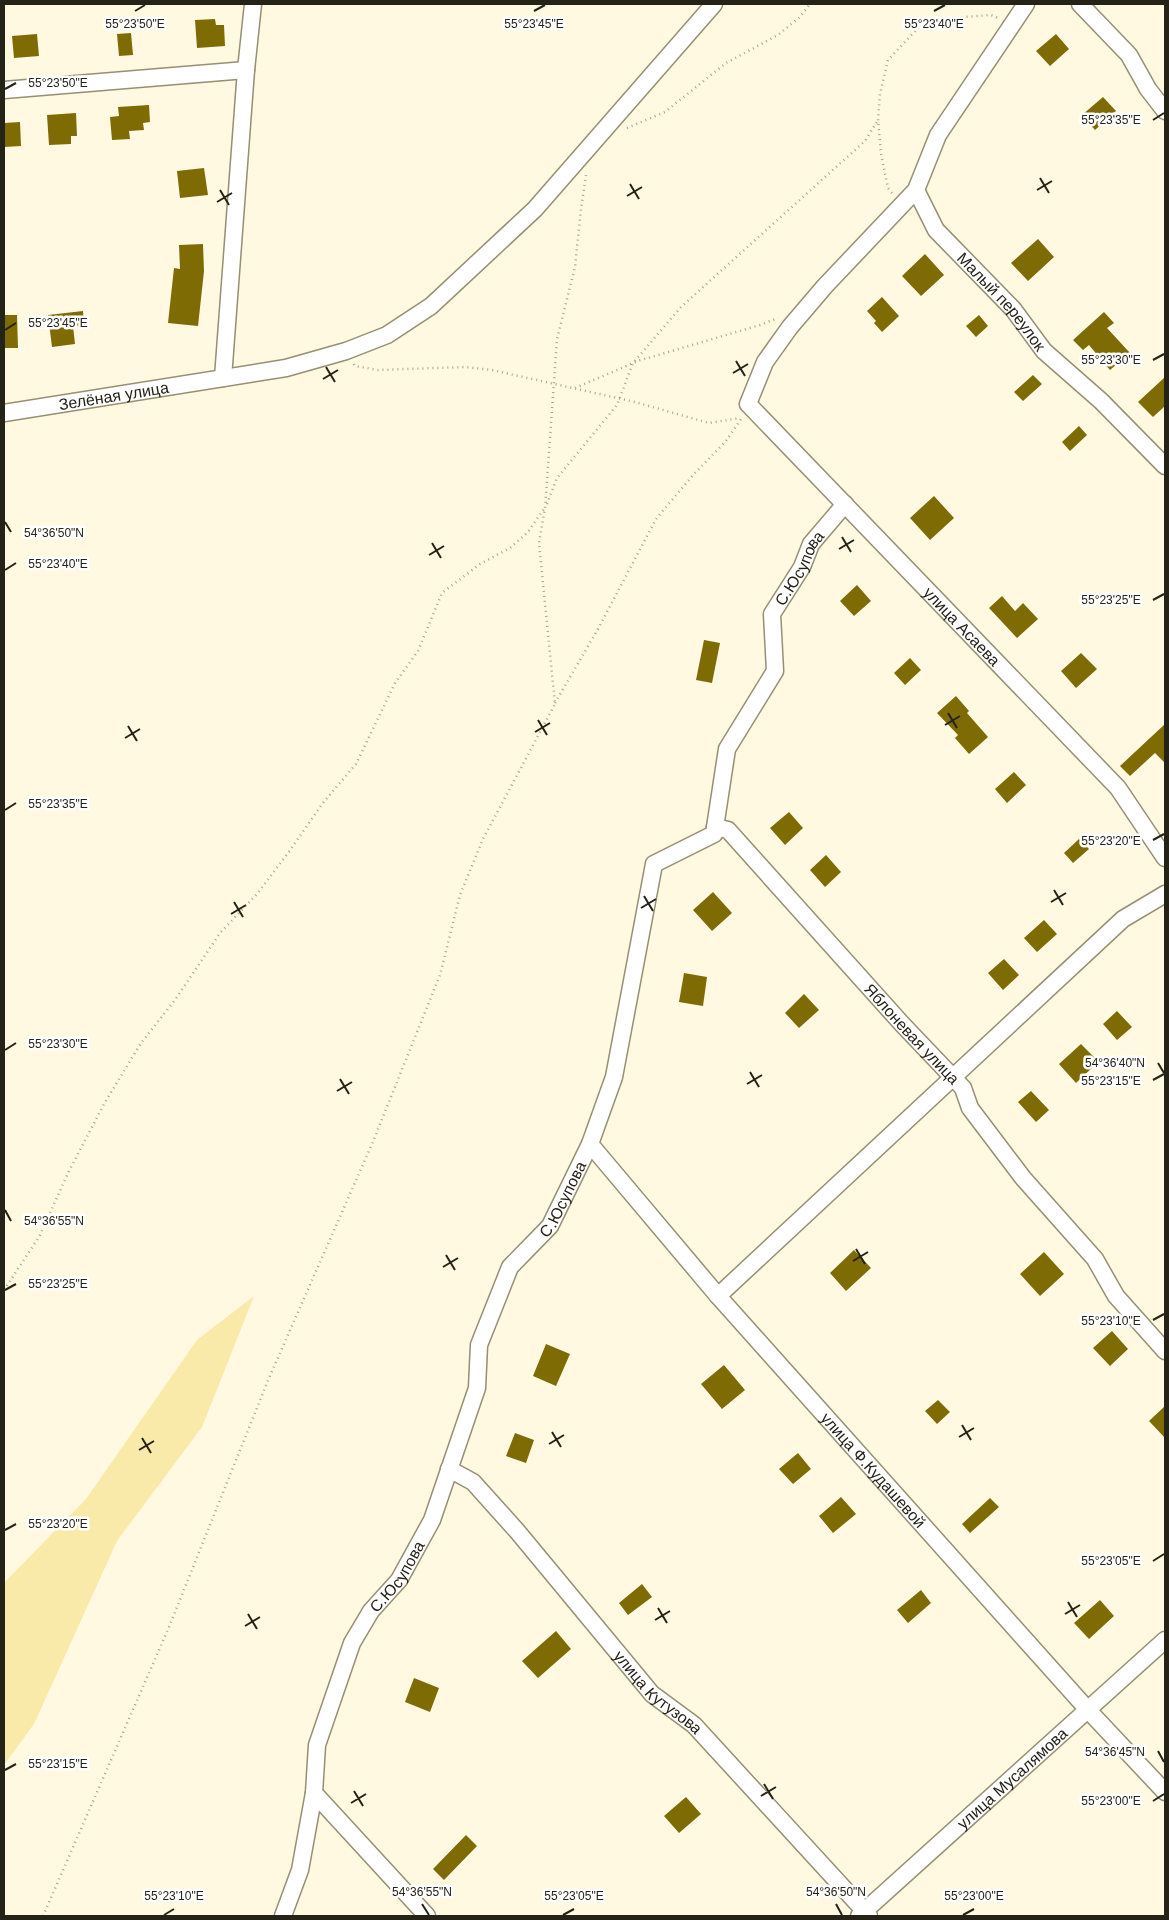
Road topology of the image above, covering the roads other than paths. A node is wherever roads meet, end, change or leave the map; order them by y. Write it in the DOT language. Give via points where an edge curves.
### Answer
graph roads {
  1 [pos="253,4"];
  2 [pos="714,4"];
  3 [pos="1026,4"];
  4 [pos="1080,4"];
  5 [pos="246,70"];
  6 [pos="4,90"];
  7 [pos="1165,111"];
  8 [pos="916,190"];
  9 [pos="224,378"];
  10 [pos="4,412"];
  11 [pos="1165,466"];
  12 [pos="845,504"];
  13 [pos="715,827"];
  14 [pos="1165,858"];
  15 [pos="1165,894"];
  16 [pos="953,1077"];
  17 [pos="590,1144"];
  18 [pos="718,1296"];
  19 [pos="1165,1351"];
  20 [pos="449,1469"];
  21 [pos="1165,1640"];
  22 [pos="1088,1710"];
  23 [pos="1165,1792"];
  24 [pos="314,1793"];
  25 [pos="864,1915"];
  26 [pos="284,1916"];
  27 [pos="428,1916"];
  1 -- 5 [label="street"];
  2 -- 9 [label="street, Зелёная улица" via="535,209 431,306 387,335 346,351 286,368"];
  3 -- 8 [label="street" via="938,135"];
  4 -- 7 [label="street" via="1128,56"];
  5 -- 6 [label="street"];
  5 -- 9 [label="street"];
  8 -- 11 [label="street, Малый переулок" via="936,230 1014,309 1044,351 1101,401"];
  8 -- 12 [label="street, улица Асаева" via="790,327 765,362 744,411"];
  9 -- 10 [label="street, Зелёная улица"];
  12 -- 13 [label="street, С.Юсупова" via="811,544 802,567 772,614 776,671 728,749"];
  12 -- 14 [label="street, улица Асаева" via="1118,788"];
  13 -- 16 [label="street, Яблоневая улица" via="728,830"];
  13 -- 17 [label="street, С.Юсупова" via="714,834 654,864 614,1078"];
  15 -- 16 [label="street" via="1123,919"];
  16 -- 18 [label="street"];
  16 -- 19 [label="street, Яблоневая улица" via="963,1088 970,1108 1023,1178 1095,1259 1116,1296"];
  17 -- 18 [label="street, улица Ф.Кудашевой"];
  17 -- 20 [label="street, С.Юсупова" via="550,1226 510,1267 479,1345 477,1388"];
  18 -- 22 [label="street, улица Ф.Кудашевой"];
  20 -- 24 [label="street, С.Юсупова" via="432,1520 399,1580 371,1611 352,1643 317,1745"];
  20 -- 25 [label="street, улица Кутузова" via="474,1482 652,1694 694,1725"];
  21 -- 22 [label="street, улица Мусалямова"];
  22 -- 23 [label="street, улица Ф.Кудашевой"];
  22 -- 25 [label="street, улица Мусалямова"];
  24 -- 26 [label="street, С.Юсупова" via="300,1870"];
  24 -- 27 [label="street"];
}
